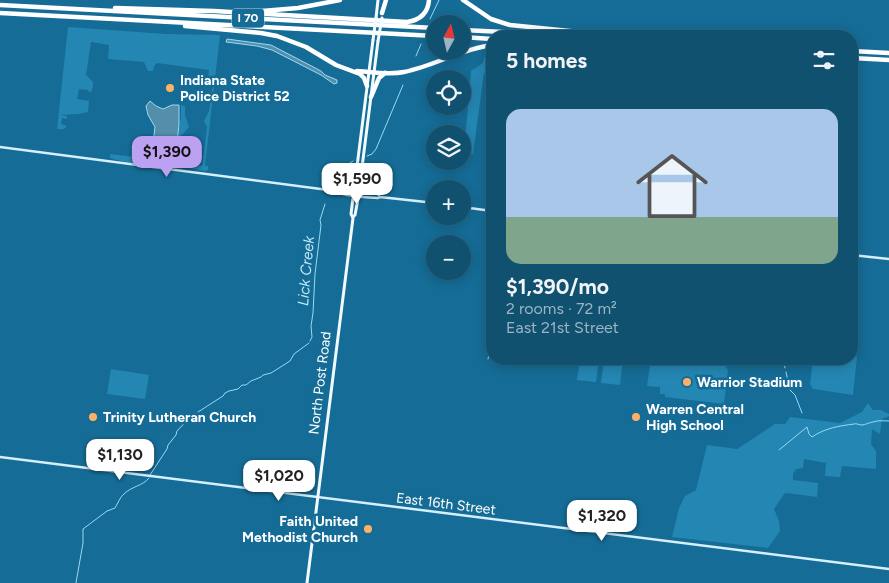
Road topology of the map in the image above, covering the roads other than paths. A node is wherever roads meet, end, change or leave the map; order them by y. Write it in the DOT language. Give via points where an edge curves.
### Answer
graph roads {
  1 [pos="340,0"];
  2 [pos="378,0"];
  3 [pos="385,0"];
  4 [pos="429,0"];
  5 [pos="462,0"];
  6 [pos="0,5"];
  7 [pos="61,8"];
  8 [pos="214,12"];
  9 [pos="0,13"];
  10 [pos="382,16"];
  11 [pos="111,20"];
  12 [pos="426,28"];
  13 [pos="471,30"];
  14 [pos="554,30"];
  15 [pos="486,31"];
  16 [pos="426,36"];
  17 [pos="471,38"];
  18 [pos="486,39"];
  19 [pos="486,46"];
  20 [pos="858,51"];
  21 [pos="889,53"];
  22 [pos="858,58"];
  23 [pos="889,60"];
  24 [pos="348,70"];
  25 [pos="372,72"];
  26 [pos="385,73"];
  27 [pos="367,86"];
  28 [pos="371,97"];
  29 [pos="0,148"];
  30 [pos="356,167"];
  31 [pos="362,167"];
  32 [pos="353,193"];
  33 [pos="359,194"];
  34 [pos="426,202"];
  35 [pos="471,208"];
  36 [pos="486,210"];
  37 [pos="353,217"];
  38 [pos="858,256"];
  39 [pos="889,260"];
  40 [pos="0,457"];
  41 [pos="317,497"];
  42 [pos="889,569"];
  43 [pos="307,583"];
  1 -- 8 [label="highway" via="285,10"];
  2 -- 25 [label="main road, North Post Road, bridge"];
  3 -- 10 [label="highway"];
  4 -- 8 [label="highway" via="424,15 407,22"];
  5 -- 14 [label="highway" via="510,26"];
  6 -- 7 [label="highway, I 70"];
  7 -- 8 [label="highway"];
  7 -- 12 [label="highway, I 70"];
  9 -- 11 [label="highway, I 70"];
  10 -- 25 [label="main road, North Post Road, bridge"];
  11 -- 16 [label="highway, I 70"];
  11 -- 24 [label="highway" via="269,34 299,44"];
  13 -- 15 [label="highway"];
  17 -- 18 [label="highway"];
  19 -- 26 [label="highway" via="460,52 411,71"];
  20 -- 21 [label="highway"];
  22 -- 23 [label="highway"];
  24 -- 25 [label="highway"];
  24 -- 27 [label="highway" via="362,75"];
  25 -- 26 [label="highway"];
  25 -- 27 [label="main road, North Post Road"];
  25 -- 28 [label="main road, North Post Road"];
  26 -- 28 [label="highway" via="379,78"];
  27 -- 30 [label="main road, North Post Road"];
  28 -- 31 [label="main road, North Post Road"];
  29 -- 32 [label="street"];
  30 -- 31 [label="main road"];
  30 -- 32 [label="main road, North Post Road"];
  31 -- 33 [label="main road, North Post Road"];
  32 -- 33 [label="street"];
  32 -- 37 [label="main road, North Post Road"];
  33 -- 34 [label="street"];
  33 -- 37 [label="main road, North Post Road"];
  35 -- 36 [label="street"];
  37 -- 41 [label="main road, North Post Road"];
  38 -- 39 [label="street"];
  40 -- 41 [label="street, East 16th Street"];
  41 -- 42 [label="street, East 16th Street"];
  41 -- 43 [label="main road, North Post Road"];
}
